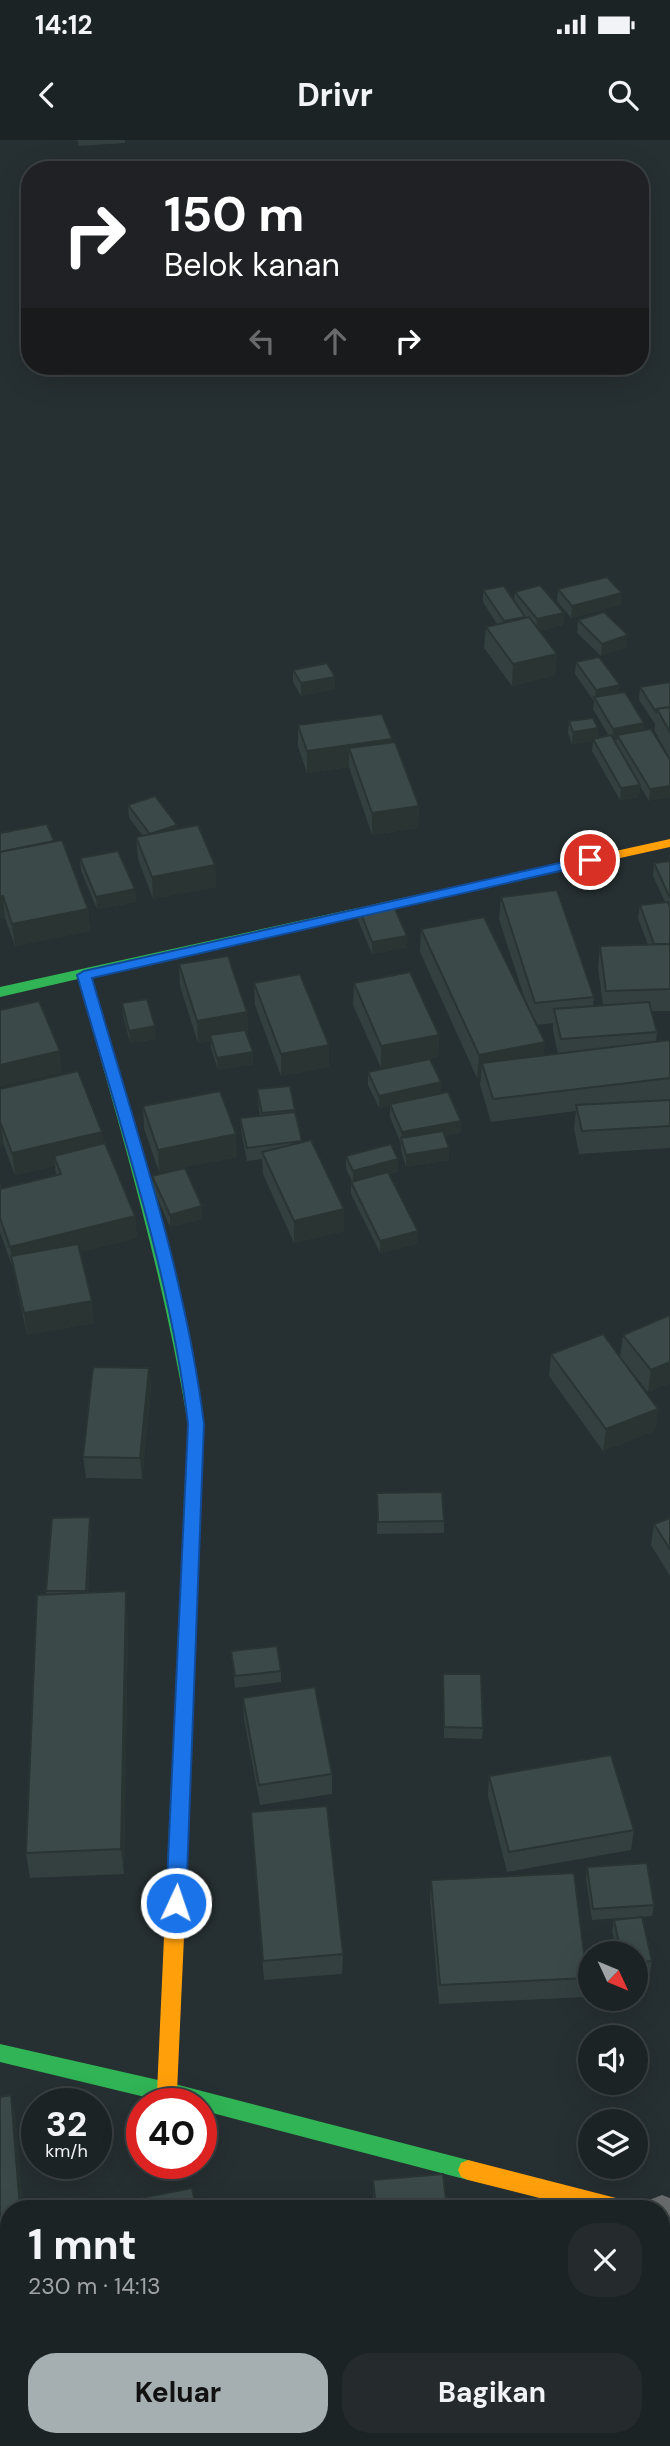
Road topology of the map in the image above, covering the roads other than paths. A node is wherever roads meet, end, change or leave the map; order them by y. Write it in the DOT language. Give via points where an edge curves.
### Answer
graph roads {
  1 [pos="670,843"];
  2 [pos="84,975"];
  3 [pos="0,992"];
  4 [pos="0,2053"];
  5 [pos="150,2088"];
  6 [pos="167,2088"];
  7 [pos="217,2105"];
  8 [pos="585,2200"];
  1 -- 2 [label="street"];
  2 -- 3 [label="street"];
  2 -- 6 [label="street" via="157,1232 188,1358 196,1424"];
  4 -- 5 [label="street"];
  7 -- 8 [label="street"];
}
